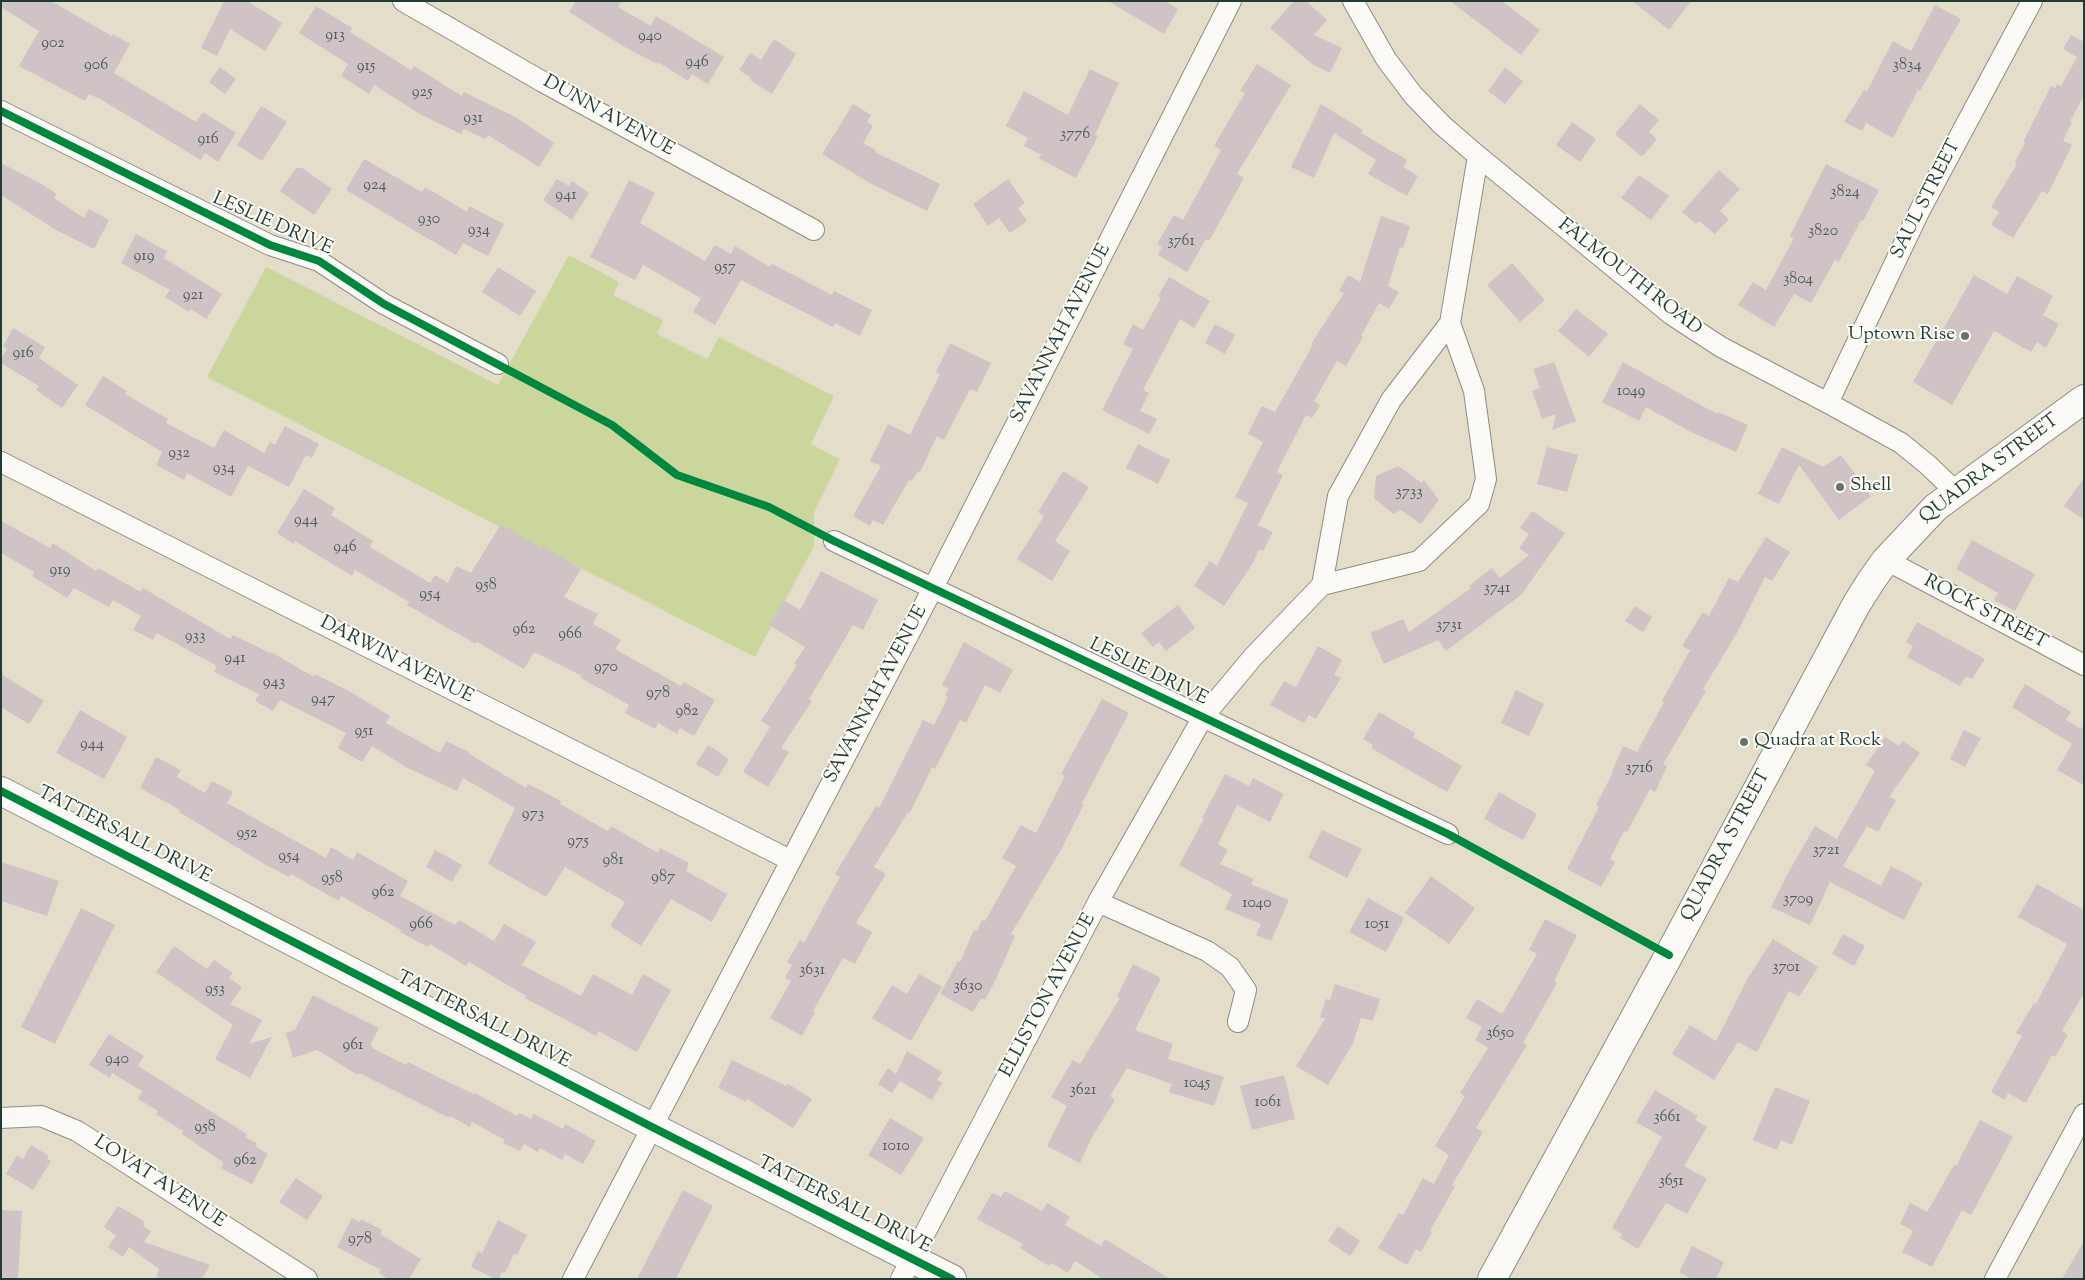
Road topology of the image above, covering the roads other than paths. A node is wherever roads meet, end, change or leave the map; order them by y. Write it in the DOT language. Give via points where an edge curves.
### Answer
graph roads {
  1 [pos="403,1"];
  2 [pos="1231,1"];
  3 [pos="1354,1"];
  4 [pos="2032,1"];
  5 [pos="1,111"];
  6 [pos="1478,156"];
  7 [pos="814,230"];
  8 [pos="1450,323"];
  9 [pos="498,364"];
  10 [pos="2084,399"];
  11 [pos="1828,403"];
  12 [pos="1,462"];
  13 [pos="1957,492"];
  14 [pos="834,541"];
  15 [pos="1886,560"];
  16 [pos="1322,586"];
  17 [pos="933,588"];
  18 [pos="2084,665"];
  19 [pos="1203,717"];
  20 [pos="1,791"];
  21 [pos="1448,834"];
  22 [pos="790,860"];
  23 [pos="1098,902"];
  24 [pos="1238,1022"];
  25 [pos="2084,1114"];
  26 [pos="1,1118"];
  27 [pos="652,1127"];
  28 [pos="906,1269"];
  29 [pos="307,1279"];
  30 [pos="573,1279"];
  31 [pos="952,1279"];
  32 [pos="1492,1279"];
  33 [pos="1995,1279"];
  1 -- 7 [label="street, DUNN AVENUE" via="543,82"];
  2 -- 17 [label="street, SAVANNAH AVENUE"];
  3 -- 6 [label="street, FALMOUTH ROAD" via="1386,59 1413,95"];
  4 -- 11 [label="street, SAUL STREET" via="1920,210"];
  5 -- 9 [label="street, LESLIE DRIVE" via="270,245 319,261 384,304"];
  6 -- 8 [label="street"];
  6 -- 11 [label="street, FALMOUTH ROAD" via="1696,332"];
  8 -- 16 [label="street" via="1391,400 1338,496"];
  8 -- 16 [label="street" via="1474,391 1486,479 1479,504 1419,561"];
  10 -- 13 [label="main road, QUADRA STREET"];
  11 -- 13 [label="street, FALMOUTH ROAD" via="1901,444"];
  12 -- 22 [label="street, DARWIN AVENUE"];
  13 -- 15 [label="main road, QUADRA STREET" via="1936,507"];
  14 -- 17 [label="street, LESLIE DRIVE"];
  15 -- 18 [label="street, ROCK STREET"];
  15 -- 32 [label="main road, QUADRA STREET" via="1856,605"];
  16 -- 19 [label="street, ELLISTON AVENUE" via="1253,657"];
  17 -- 19 [label="street, LESLIE DRIVE"];
  17 -- 22 [label="street, SAVANNAH AVENUE"];
  19 -- 21 [label="street, LESLIE DRIVE"];
  19 -- 23 [label="street, ELLISTON AVENUE"];
  20 -- 27 [label="main road, TATTERSALL DRIVE"];
  22 -- 27 [label="street, SAVANNAH AVENUE"];
  23 -- 24 [label="street" via="1207,951 1230,967 1246,990"];
  23 -- 28 [label="street, ELLISTON AVENUE"];
  25 -- 33 [label="street"];
  26 -- 29 [label="street, LOVAT AVENUE" via="41,1116 78,1131"];
  27 -- 28 [label="main road, TATTERSALL DRIVE"];
  27 -- 30 [label="street, SAVANNAH AVENUE"];
  28 -- 31 [label="main road, TATTERSALL DRIVE"];
}
